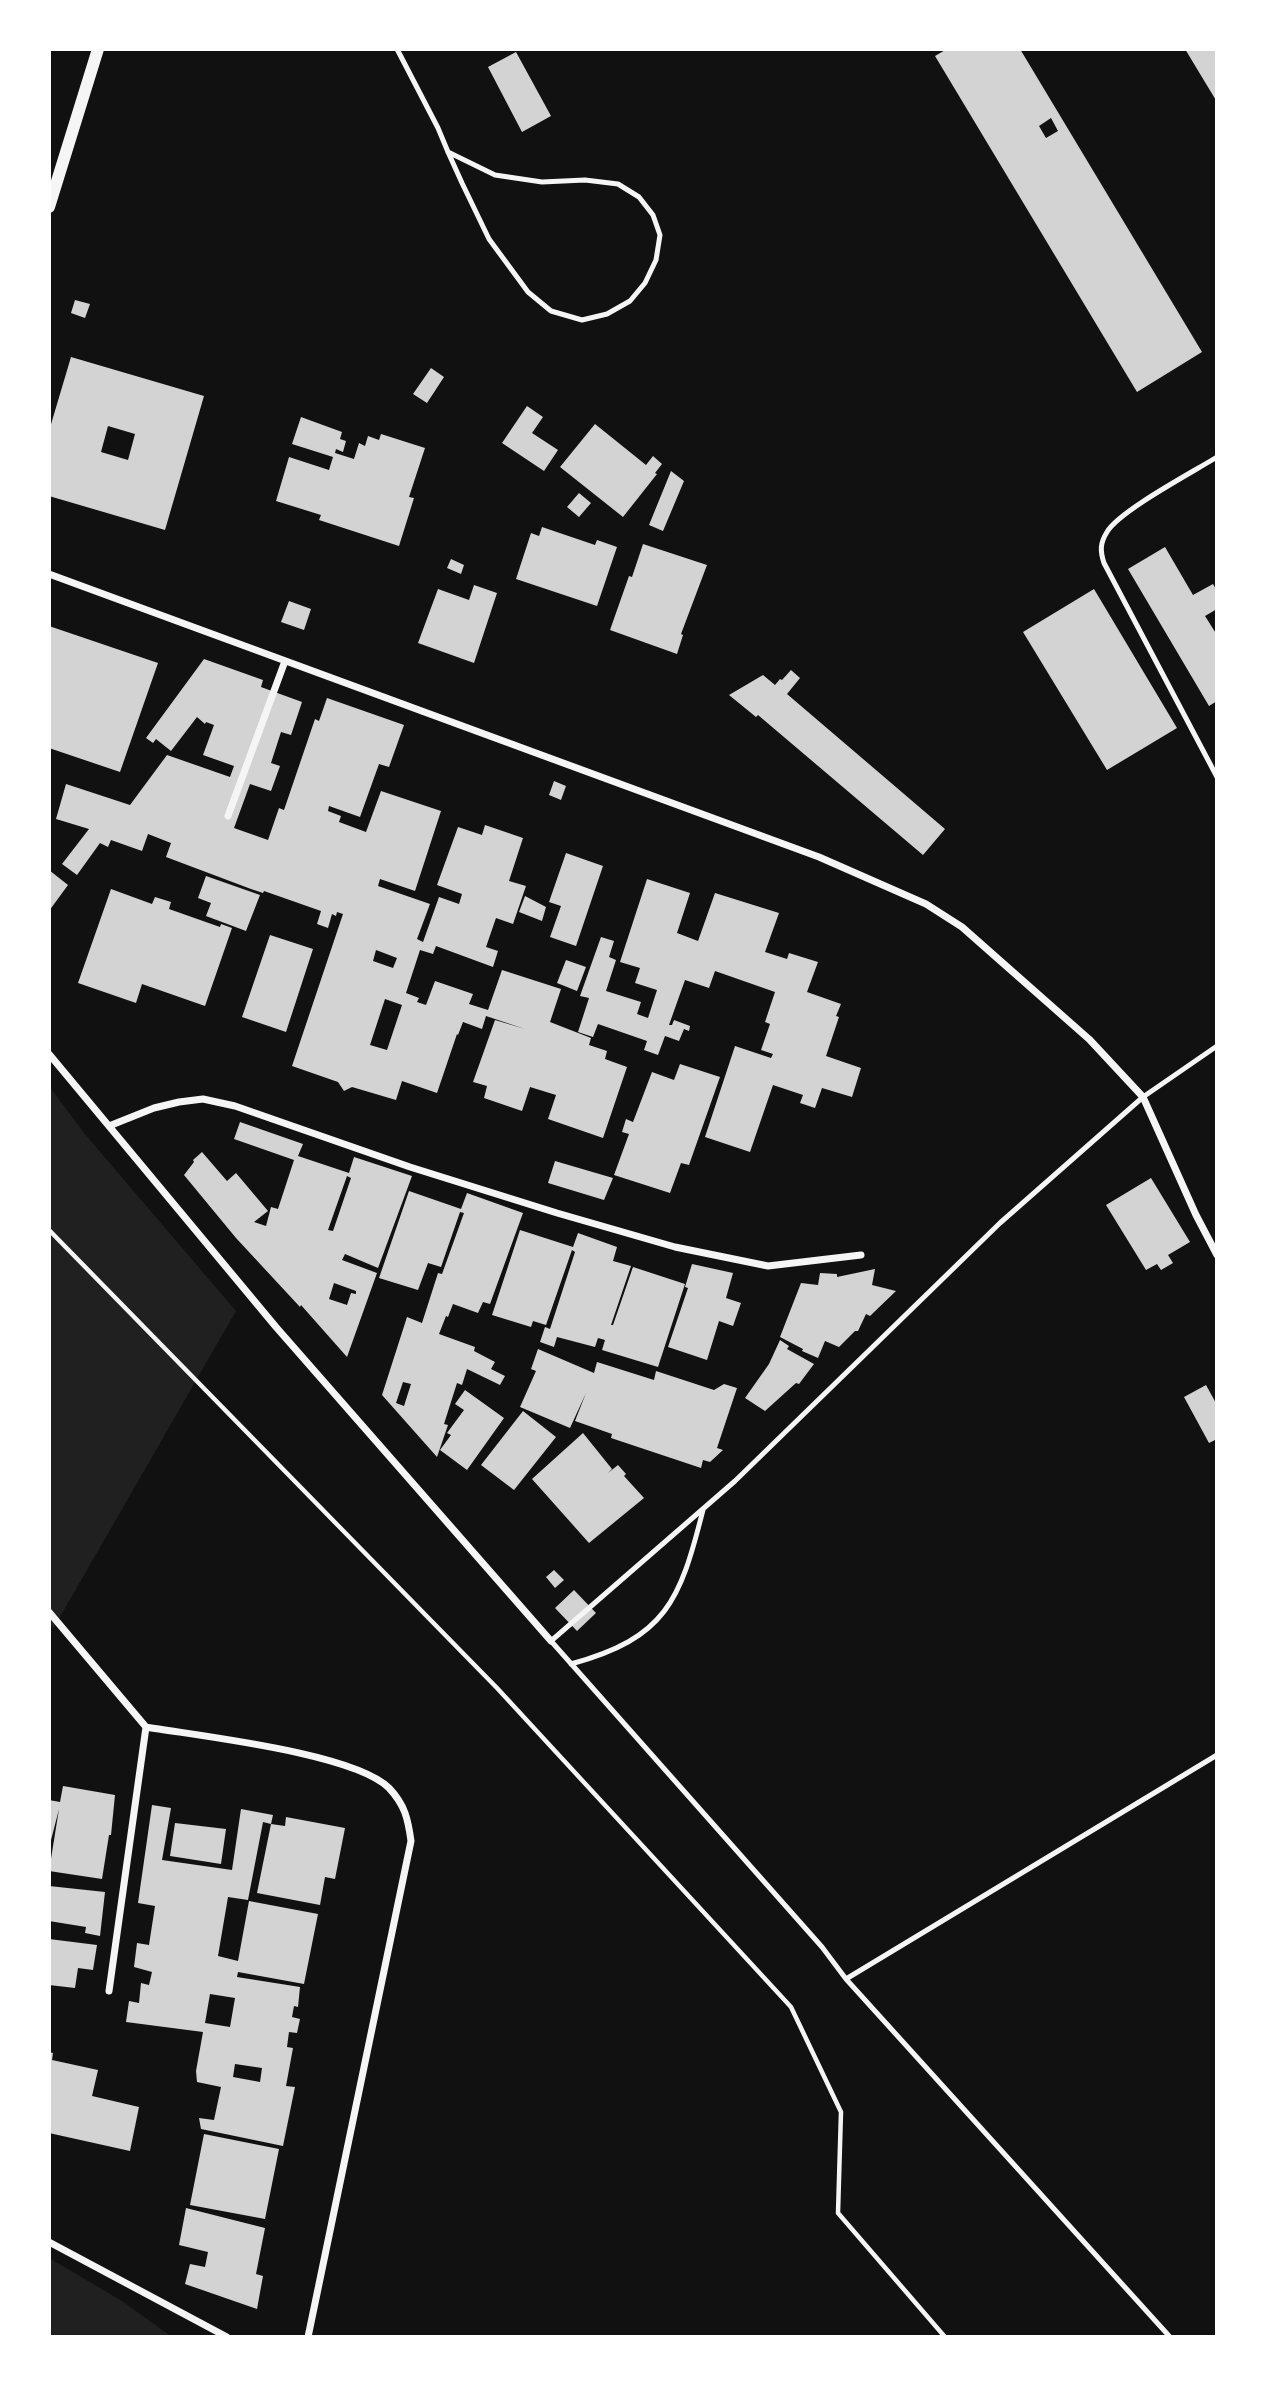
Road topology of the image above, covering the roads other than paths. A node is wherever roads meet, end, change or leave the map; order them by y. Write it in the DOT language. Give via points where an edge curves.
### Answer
graph roads {
  1 [pos="98,49"];
  2 [pos="397,49"];
  3 [pos="448,152"];
  4 [pos="49,207"];
  5 [pos="1217,457"];
  6 [pos="49,574"];
  7 [pos="285,661"];
  8 [pos="1217,777"];
  9 [pos="228,816"];
  10 [pos="1217,1046"];
  11 [pos="49,1054"];
  12 [pos="1143,1097"];
  13 [pos="109,1126"];
  14 [pos="860,1255"];
  15 [pos="1217,1255"];
  16 [pos="703,1510"];
  17 [pos="49,1612"];
  18 [pos="551,1641"];
  19 [pos="571,1664"];
  20 [pos="146,1727"];
  21 [pos="1217,1755"];
  22 [pos="846,1979"];
  23 [pos="109,1991"];
  24 [pos="49,2242"];
  25 [pos="228,2337"];
  26 [pos="308,2337"];
  27 [pos="1170,2337"];
  1 -- 4 [label="street"];
  2 -- 3 [label="lane"];
  3 -- 3 [label="lane" via="489,239 528,292 551,311 582,320 607,314 630,301 645,283 656,260 660,235 653,215 639,197 618,184 542,182 495,175"];
  5 -- 8 [label="lane" via="1123,515 1101,544 1104,564"];
  6 -- 7 [label="street"];
  7 -- 9 [label="street"];
  7 -- 12 [label="street" via="819,857 926,904 962,927 1089,1039"];
  10 -- 12 [label="lane"];
  11 -- 13 [label="street"];
  12 -- 15 [label="street"];
  12 -- 16 [label="lane" via="1000,1223"];
  13 -- 14 [label="street" via="154,1108 203,1099 675,1247 768,1266"];
  13 -- 18 [label="street" via="276,1327"];
  16 -- 18 [label="lane"];
  16 -- 19 [label="lane" via="684,1576 657,1620 625,1645"];
  17 -- 20 [label="street"];
  18 -- 19 [label="lane"];
  19 -- 22 [label="lane"];
  20 -- 23 [label="street"];
  20 -- 26 [label="street" via="307,1754 361,1771 388,1787 408,1814 411,1841"];
  21 -- 22 [label="lane"];
  22 -- 27 [label="lane"];
  24 -- 25 [label="street"];
}
